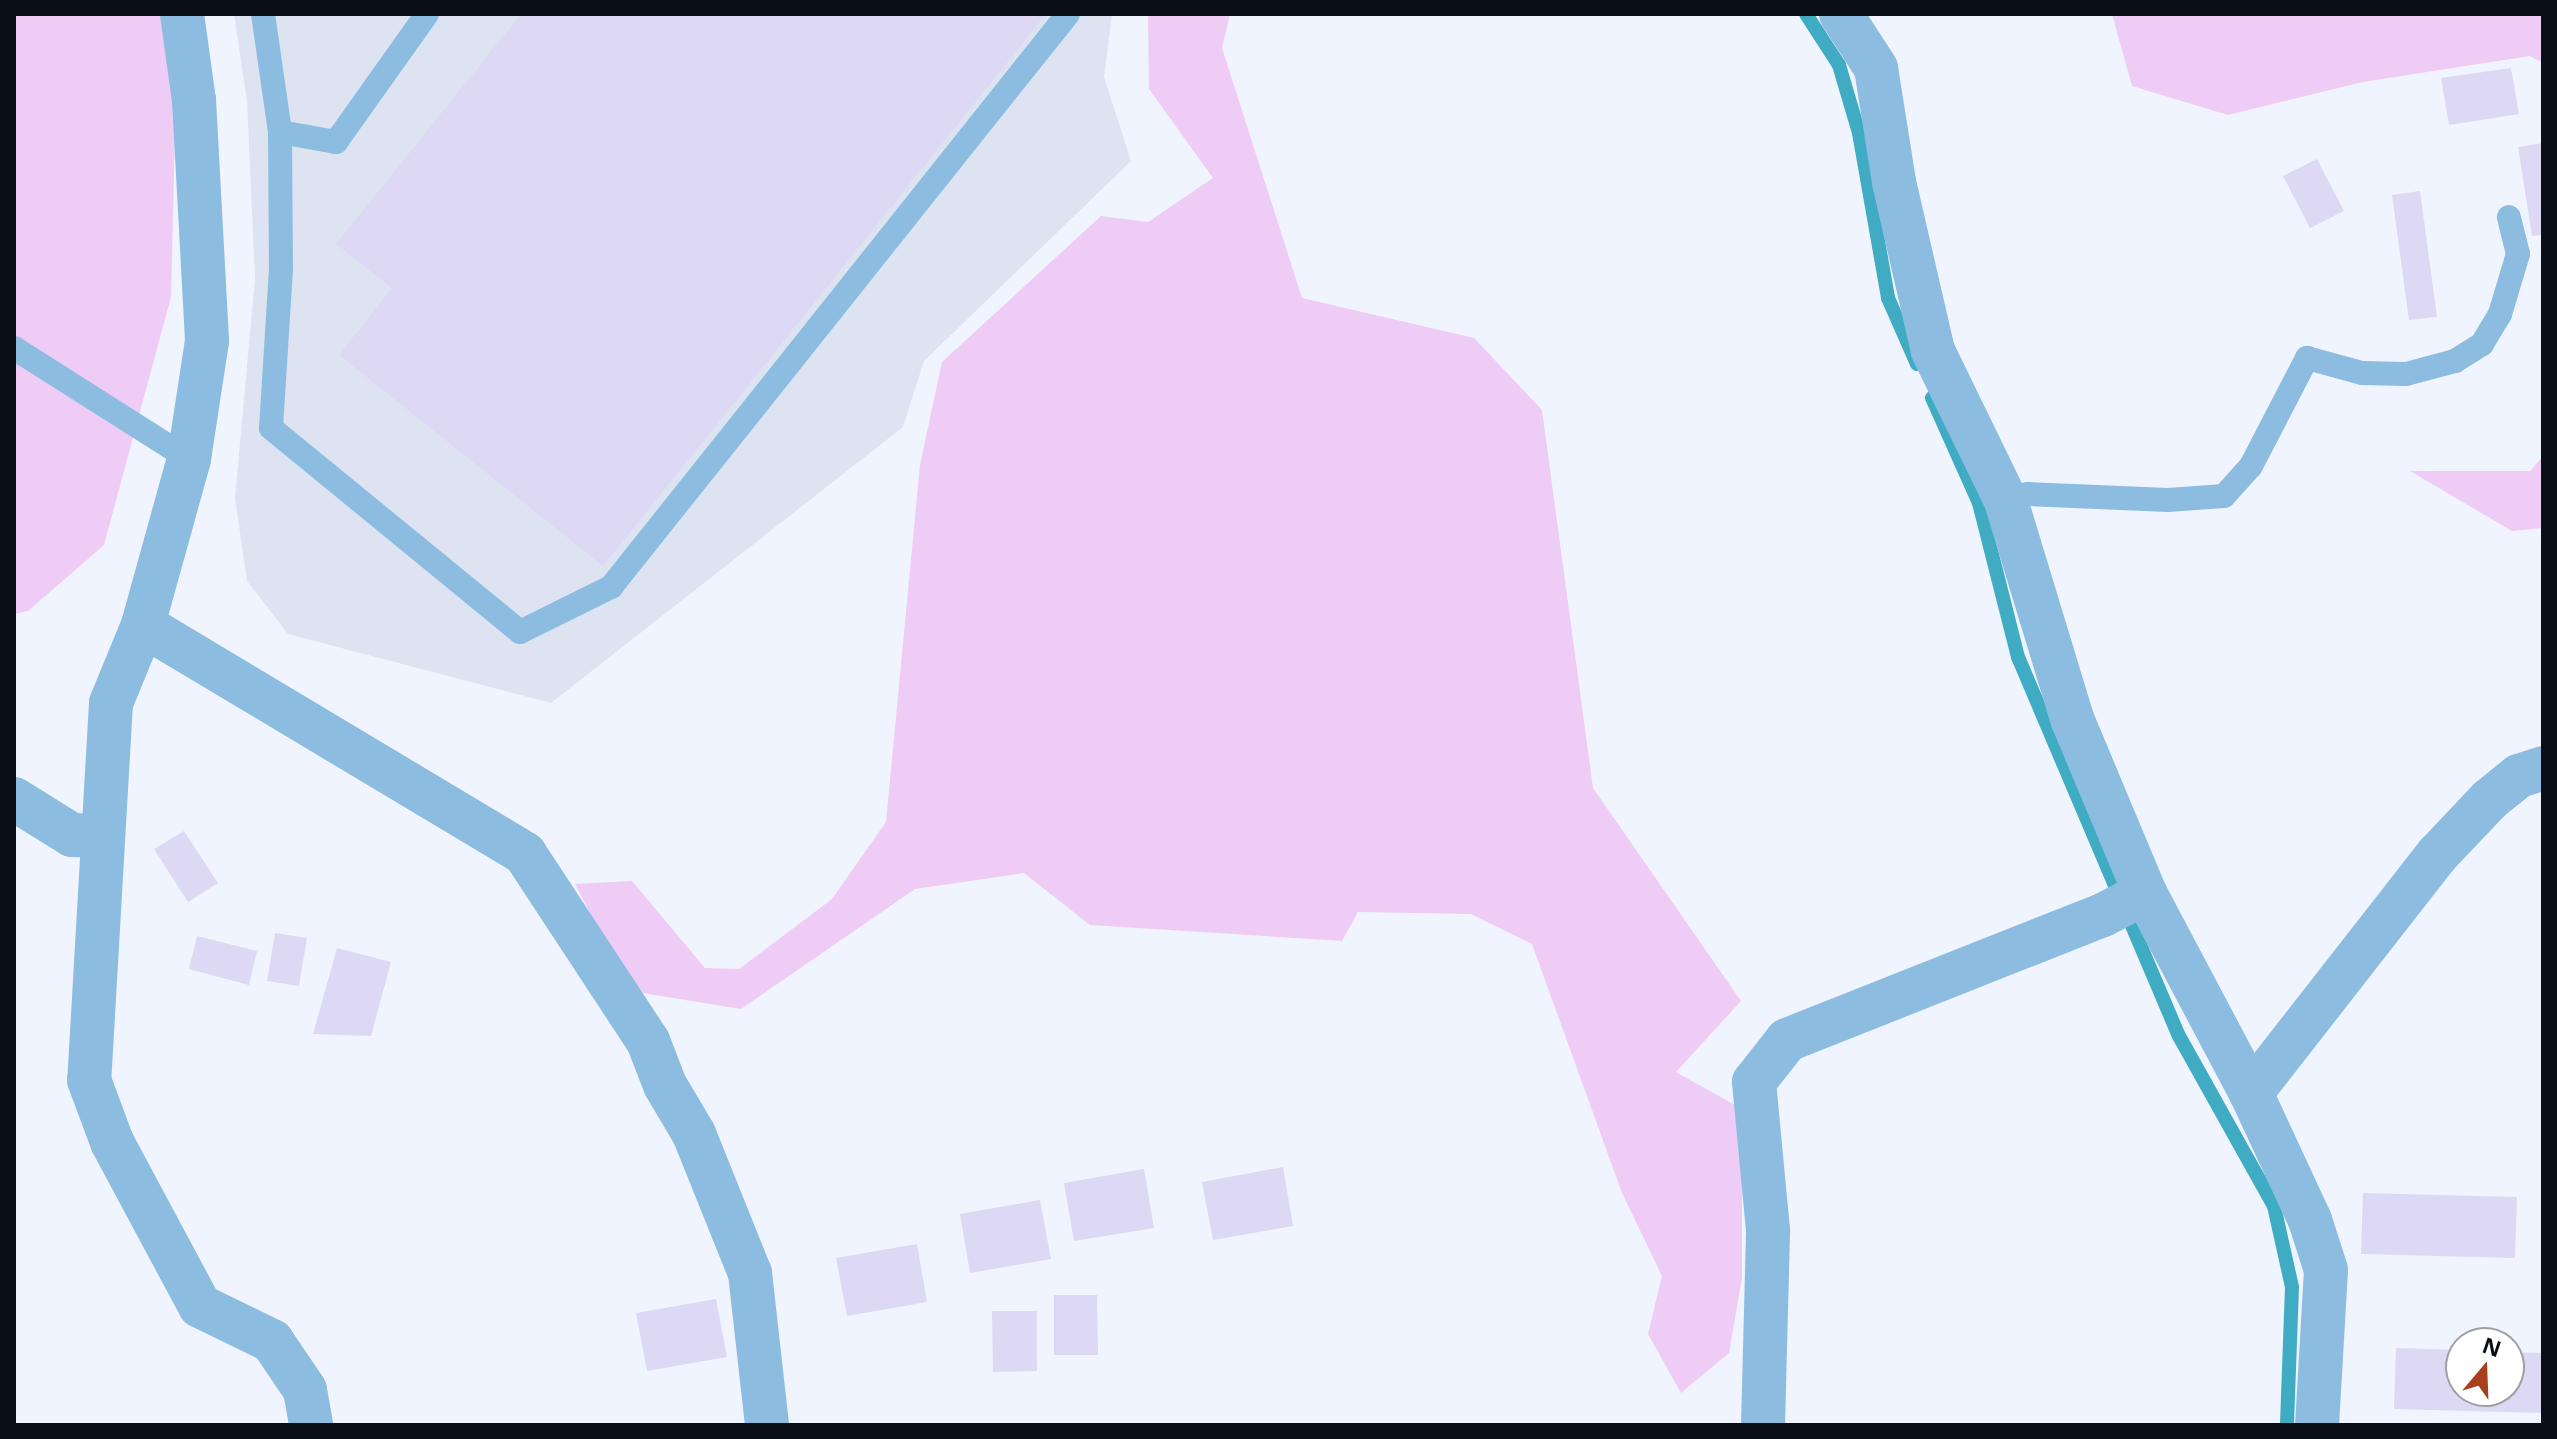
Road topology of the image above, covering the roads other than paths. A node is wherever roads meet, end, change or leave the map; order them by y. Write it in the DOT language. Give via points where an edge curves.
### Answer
graph roads {
  1 [pos="182,14"];
  2 [pos="263,14"];
  3 [pos="427,14"];
  4 [pos="1068,14"];
  5 [pos="1841,14"];
  6 [pos="280,132"];
  7 [pos="2509,217"];
  8 [pos="14,348"];
  9 [pos="189,459"];
  10 [pos="2006,501"];
  11 [pos="143,625"];
  12 [pos="2543,768"];
  13 [pos="14,799"];
  14 [pos="103,836"];
  15 [pos="2127,903"];
  16 [pos="2251,1093"];
  17 [pos="311,1425"];
  18 [pos="767,1425"];
  19 [pos="1763,1425"];
  20 [pos="2317,1425"];
  1 -- 9 [label="street" via="194,100 207,341"];
  2 -- 6 [label="lane"];
  3 -- 6 [label="lane" via="336,142"];
  4 -- 6 [label="lane" via="611,587 520,632 271,428 281,269"];
  5 -- 10 [label="street" via="1876,68 1894,182 1933,351"];
  7 -- 10 [label="lane" via="2518,254 2500,314 2482,344 2455,361 2406,374 2362,373 2307,358 2251,466 2224,496 2168,500 2028,494"];
  8 -- 9 [label="lane"];
  9 -- 11 [label="street"];
  10 -- 15 [label="street"];
  11 -- 14 [label="street" via="111,703"];
  11 -- 18 [label="street" via="525,854 648,1041 665,1085 694,1134 750,1273"];
  12 -- 16 [label="street" via="2519,776 2489,800 2437,855"];
  13 -- 14 [label="street" via="72,835"];
  14 -- 17 [label="street" via="89,1080 112,1142 200,1306 272,1341 305,1390"];
  15 -- 16 [label="street"];
  15 -- 19 [label="street" via="1787,1040 1754,1082 1768,1230"];
  16 -- 20 [label="street" via="2310,1220 2326,1270"];
}
